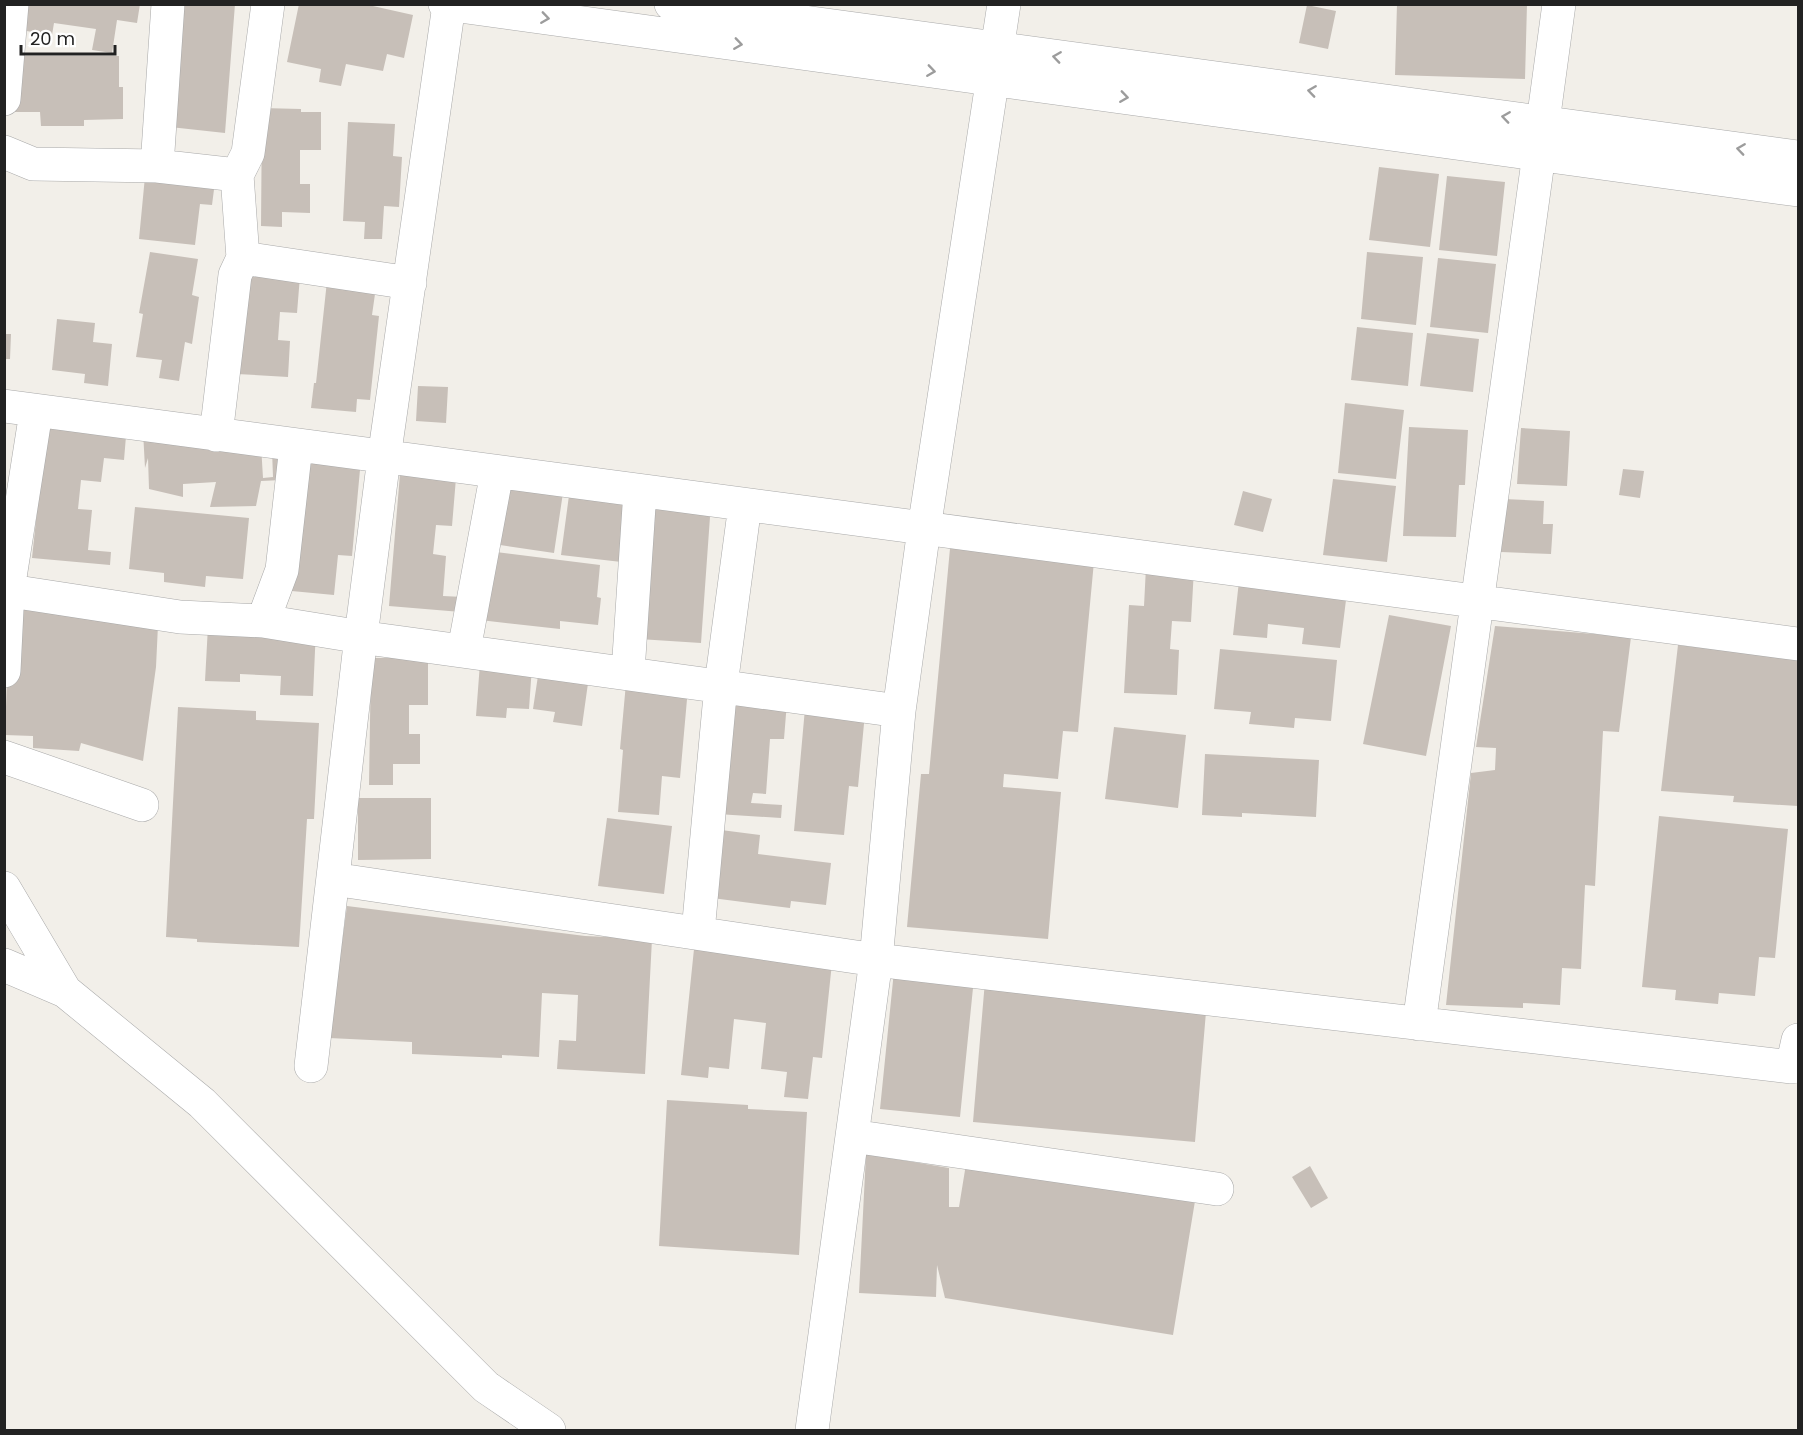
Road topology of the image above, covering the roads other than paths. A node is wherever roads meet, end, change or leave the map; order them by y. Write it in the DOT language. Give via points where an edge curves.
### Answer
graph roads {
  1 [pos="12,4"];
  2 [pos="168,4"];
  3 [pos="268,4"];
  4 [pos="670,4"];
  5 [pos="1004,4"];
  6 [pos="1559,4"];
  7 [pos="447,5"];
  8 [pos="995,64"];
  9 [pos="4,99"];
  10 [pos="1541,138"];
  11 [pos="4,152"];
  12 [pos="1798,157"];
  13 [pos="157,166"];
  14 [pos="237,176"];
  15 [pos="1798,190"];
  16 [pos="243,258"];
  17 [pos="410,283"];
  18 [pos="4,406"];
  19 [pos="36,411"];
  20 [pos="216,435"];
  21 [pos="296,446"];
  22 [pos="384,458"];
  23 [pos="496,472"];
  24 [pos="640,491"];
  25 [pos="745,505"];
  26 [pos="924,529"];
  27 [pos="6,590"];
  28 [pos="1477,602"];
  29 [pos="263,621"];
  30 [pos="361,636"];
  31 [pos="1798,644"];
  32 [pos="464,650"];
  33 [pos="4,670"];
  34 [pos="628,672"];
  35 [pos="721,685"];
  36 [pos="899,711"];
  37 [pos="4,757"];
  38 [pos="142,805"];
  39 [pos="333,879"];
  40 [pos="4,888"];
  41 [pos="698,932"];
  42 [pos="876,960"];
  43 [pos="4,964"];
  44 [pos="65,991"];
  45 [pos="1419,1024"];
  46 [pos="1798,1040"];
  47 [pos="311,1066"];
  48 [pos="852,1136"];
  49 [pos="1217,1189"];
  50 [pos="549,1431"];
  51 [pos="812,1431"];
  1 -- 9 [label="street"];
  2 -- 13 [label="street"];
  3 -- 14 [label="street" via="248,153"];
  4 -- 8 [label="street"];
  5 -- 8 [label="street"];
  6 -- 10 [label="street"];
  7 -- 8 [label="street, one-way"];
  7 -- 17 [label="street"];
  8 -- 10 [label="street"];
  8 -- 26 [label="street"];
  12 -- 10 [label="street, one-way"];
  10 -- 15 [label="street"];
  10 -- 28 [label="street"];
  11 -- 13 [label="street" via="33,164"];
  13 -- 14 [label="street"];
  14 -- 16 [label="street"];
  16 -- 17 [label="street"];
  16 -- 20 [label="street" via="235,275"];
  17 -- 22 [label="street"];
  18 -- 19 [label="street"];
  19 -- 20 [label="street"];
  19 -- 27 [label="street"];
  20 -- 21 [label="street"];
  21 -- 22 [label="street"];
  21 -- 29 [label="street" via="282,570"];
  22 -- 23 [label="street"];
  22 -- 30 [label="street"];
  23 -- 24 [label="street"];
  23 -- 32 [label="street"];
  24 -- 25 [label="street"];
  24 -- 34 [label="street"];
  25 -- 26 [label="street"];
  25 -- 35 [label="street"];
  26 -- 28 [label="street"];
  26 -- 36 [label="street"];
  27 -- 29 [label="street" via="180,617"];
  27 -- 33 [label="street"];
  28 -- 31 [label="street"];
  28 -- 45 [label="street"];
  29 -- 30 [label="street"];
  30 -- 32 [label="street"];
  30 -- 39 [label="street"];
  32 -- 34 [label="street"];
  34 -- 35 [label="street"];
  35 -- 36 [label="street"];
  35 -- 41 [label="street"];
  36 -- 42 [label="street"];
  37 -- 38 [label="street"];
  39 -- 41 [label="street"];
  39 -- 47 [label="street"];
  40 -- 44 [label="street"];
  41 -- 42 [label="street"];
  42 -- 45 [label="street"];
  42 -- 48 [label="street"];
  43 -- 44 [label="street"];
  44 -- 50 [label="street" via="202,1103 486,1387"];
  45 -- 46 [label="street" via="1792,1067"];
  48 -- 49 [label="street"];
  48 -- 51 [label="street"];
}
